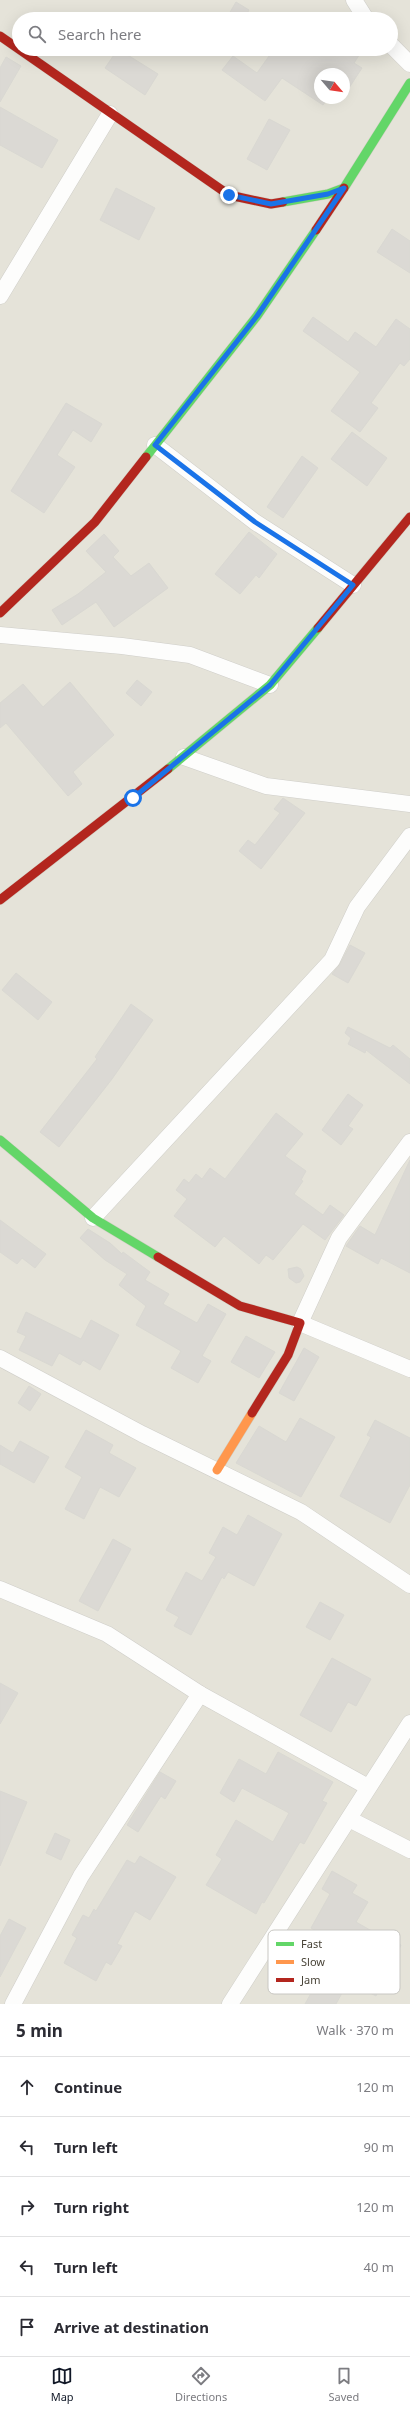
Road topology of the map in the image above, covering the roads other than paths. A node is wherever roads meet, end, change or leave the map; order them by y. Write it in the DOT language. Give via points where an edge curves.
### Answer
graph roads {
  1 [pos="354,0"];
  2 [pos="362,12"];
  3 [pos="0,36"];
  4 [pos="12,45"];
  5 [pos="398,52"];
  6 [pos="28,56"];
  7 [pos="410,64"];
  8 [pos="410,84"];
  9 [pos="110,114"];
  10 [pos="344,188"];
  11 [pos="0,296"];
  12 [pos="155,445"];
  13 [pos="410,518"];
  14 [pos="353,585"];
  15 [pos="0,613"];
  16 [pos="0,635"];
  17 [pos="270,685"];
  18 [pos="184,757"];
  19 [pos="410,804"];
  20 [pos="410,836"];
  21 [pos="0,900"];
  22 [pos="0,1140"];
  23 [pos="410,1142"];
  24 [pos="93,1218"];
  25 [pos="300,1323"];
  26 [pos="0,1358"];
  27 [pos="410,1369"];
  28 [pos="217,1470"];
  29 [pos="410,1585"];
  30 [pos="0,1589"];
  31 [pos="200,1694"];
  32 [pos="410,1723"];
  33 [pos="368,1787"];
  34 [pos="349,1819"];
  35 [pos="410,1850"];
  36 [pos="278,1930"];
  37 [pos="268,1945"];
  38 [pos="14,2004"];
  39 [pos="230,2004"];
  1 -- 2 [label="street"];
  3 -- 4 [label="street"];
  5 -- 7 [label="street"];
  6 -- 9 [label="street"];
  8 -- 10 [label="street"];
  9 -- 10 [label="street" via="229,195 271,204 328,194"];
  9 -- 11 [label="street"];
  10 -- 12 [label="street" via="257,316"];
  12 -- 14 [label="street" via="255,522"];
  12 -- 15 [label="street" via="95,522"];
  13 -- 14 [label="street"];
  14 -- 17 [label="street"];
  16 -- 17 [label="street" via="190,655"];
  17 -- 18 [label="street"];
  18 -- 19 [label="street" via="266,786"];
  18 -- 21 [label="street"];
  20 -- 24 [label="street" via="357,907 332,960"];
  22 -- 24 [label="street"];
  23 -- 25 [label="street" via="339,1238"];
  24 -- 25 [label="street" via="240,1306"];
  25 -- 27 [label="street"];
  25 -- 28 [label="street" via="288,1355"];
  26 -- 28 [label="street" via="142,1434"];
  28 -- 29 [label="street" via="301,1512"];
  30 -- 31 [label="street" via="107,1634"];
  31 -- 33 [label="street"];
  31 -- 38 [label="street" via="81,1876"];
  32 -- 33 [label="street"];
  33 -- 34 [label="street"];
  34 -- 35 [label="street"];
  34 -- 36 [label="street"];
  37 -- 39 [label="street"];
}
